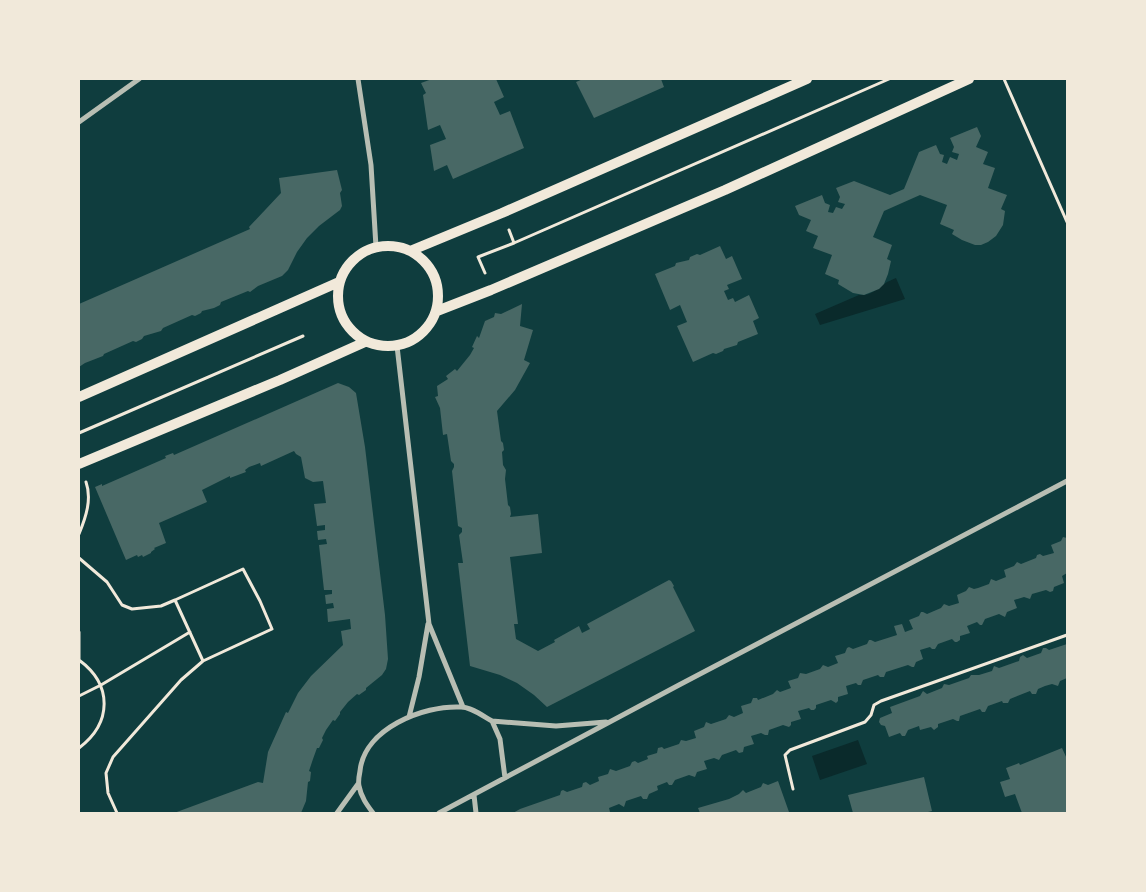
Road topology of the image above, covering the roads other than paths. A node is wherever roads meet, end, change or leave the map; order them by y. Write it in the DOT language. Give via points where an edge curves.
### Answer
graph roads {
  1 [pos="139,79"];
  2 [pos="358,79"];
  3 [pos="807,79"];
  4 [pos="969,79"];
  5 [pos="79,122"];
  6 [pos="376,247"];
  7 [pos="410,251"];
  8 [pos="339,282"];
  9 [pos="437,311"];
  10 [pos="365,342"];
  11 [pos="397,346"];
  12 [pos="79,397"];
  13 [pos="79,464"];
  14 [pos="1067,482"];
  15 [pos="428,624"];
  16 [pos="463,707"];
  17 [pos="408,716"];
  18 [pos="492,721"];
  19 [pos="609,722"];
  20 [pos="505,778"];
  21 [pos="358,784"];
  22 [pos="474,795"];
  23 [pos="337,813"];
  24 [pos="373,813"];
  25 [pos="440,813"];
  26 [pos="476,813"];
  1 -- 5 [label="street"];
  2 -- 6 [label="street" via="371,165"];
  3 -- 7 [label="main road"];
  4 -- 9 [label="main road" via="725,190"];
  6 -- 7 [label="main road" via="388,245"];
  6 -- 8 [label="main road" via="353,260"];
  7 -- 9 [label="main road" via="425,261 434,276 439,293"];
  8 -- 10 [label="main road" via="339,312 346,325"];
  8 -- 12 [label="main road"];
  9 -- 11 [label="main road" via="428,327 414,340"];
  10 -- 11 [label="main road" via="383,347"];
  10 -- 13 [label="main road"];
  11 -- 15 [label="street"];
  14 -- 19 [label="street"];
  15 -- 16 [label="street"];
  15 -- 17 [label="street"];
  16 -- 17 [label="street" via="439,708"];
  16 -- 18 [label="street"];
  17 -- 21 [label="street" via="368,747 361,761"];
  18 -- 19 [label="street" via="556,726"];
  18 -- 20 [label="street" via="500,739"];
  19 -- 20 [label="street"];
  20 -- 22 [label="street"];
  21 -- 23 [label="street"];
  21 -- 24 [label="street"];
  22 -- 25 [label="street"];
  22 -- 26 [label="street"];
}
